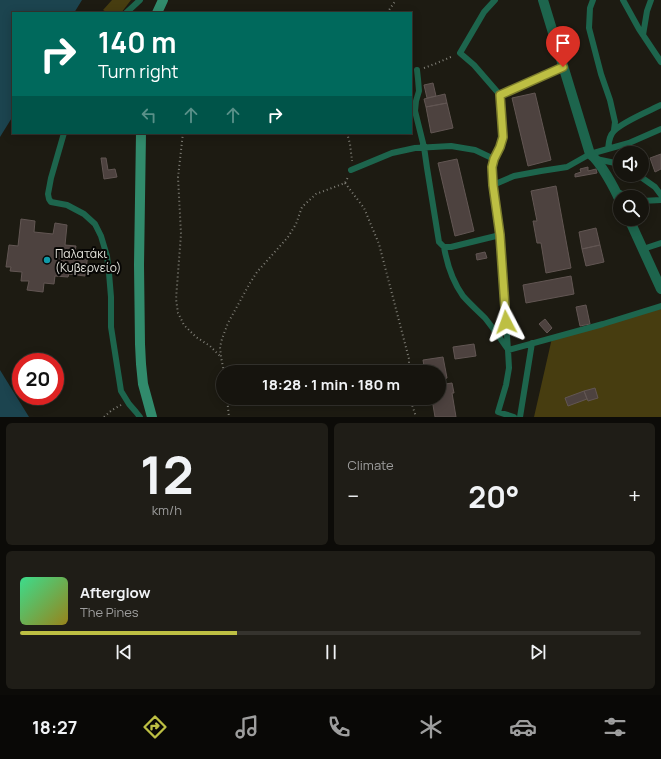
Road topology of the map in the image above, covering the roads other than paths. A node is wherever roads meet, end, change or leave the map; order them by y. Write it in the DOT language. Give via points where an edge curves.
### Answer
graph roads {
  1 [pos="140,0"];
  2 [pos="163,0"];
  3 [pos="495,0"];
  4 [pos="543,0"];
  5 [pos="592,0"];
  6 [pos="623,0"];
  7 [pos="651,0"];
  8 [pos="127,12"];
  9 [pos="158,12"];
  10 [pos="643,34"];
  11 [pos="661,52"];
  12 [pos="660,60"];
  13 [pos="563,67"];
  14 [pos="417,70"];
  15 [pos="500,95"];
  16 [pos="661,105"];
  17 [pos="661,129"];
  18 [pos="614,130"];
  19 [pos="64,134"];
  20 [pos="141,134"];
  21 [pos="424,147"];
  22 [pos="608,149"];
  23 [pos="593,156"];
  24 [pos="494,159"];
  25 [pos="613,162"];
  26 [pos="351,170"];
  27 [pos="647,182"];
  28 [pos="493,185"];
  29 [pos="614,190"];
  30 [pos="661,195"];
  31 [pos="661,200"];
  32 [pos="649,201"];
  33 [pos="632,226"];
  34 [pos="500,235"];
  35 [pos="661,243"];
  36 [pos="444,247"];
  37 [pos="643,249"];
  38 [pos="661,289"];
  39 [pos="661,306"];
  40 [pos="532,343"];
  41 [pos="508,350"];
  42 [pos="140,417"];
  43 [pos="152,417"];
  44 [pos="514,417"];
  45 [pos="520,417"];
  1 -- 8 [label="lane"];
  2 -- 9 [label="main road"];
  3 -- 15 [label="lane" via="484,12 460,53"];
  4 -- 13 [label="street"];
  5 -- 18 [label="lane" via="589,28 610,100 615,122"];
  6 -- 10 [label="lane"];
  7 -- 10 [label="lane"];
  10 -- 12 [label="lane"];
  11 -- 12 [label="lane"];
  13 -- 15 [label="lane"];
  13 -- 23 [label="street"];
  14 -- 21 [label="lane" via="419,90 415,111"];
  15 -- 24 [label="lane" via="503,137"];
  16 -- 18 [label="lane"];
  17 -- 22 [label="lane"];
  18 -- 22 [label="lane"];
  19 -- 42 [label="lane" via="51,178 49,199 84,214 95,224 101,236 107,256 111,327 121,391"];
  20 -- 43 [label="main road" via="140,351 143,384"];
  21 -- 24 [label="lane" via="451,146 474,150"];
  21 -- 26 [label="lane" via="392,154"];
  21 -- 36 [label="lane" via="440,242"];
  22 -- 23 [label="lane"];
  23 -- 25 [label="lane"];
  23 -- 28 [label="lane" via="567,167 514,176"];
  23 -- 29 [label="street"];
  24 -- 28 [label="lane"];
  27 -- 30 [label="lane"];
  28 -- 34 [label="lane"];
  31 -- 32 [label="lane"];
  33 -- 37 [label="street"];
  34 -- 36 [label="lane"];
  34 -- 41 [label="lane"];
  35 -- 37 [label="lane"];
  36 -- 41 [label="lane" via="456,284 463,296 485,318"];
  37 -- 38 [label="street"];
  39 -- 40 [label="lane"];
  40 -- 41 [label="lane"];
  40 -- 45 [label="lane"];
  41 -- 44 [label="lane" via="509,368 498,412"];
}
